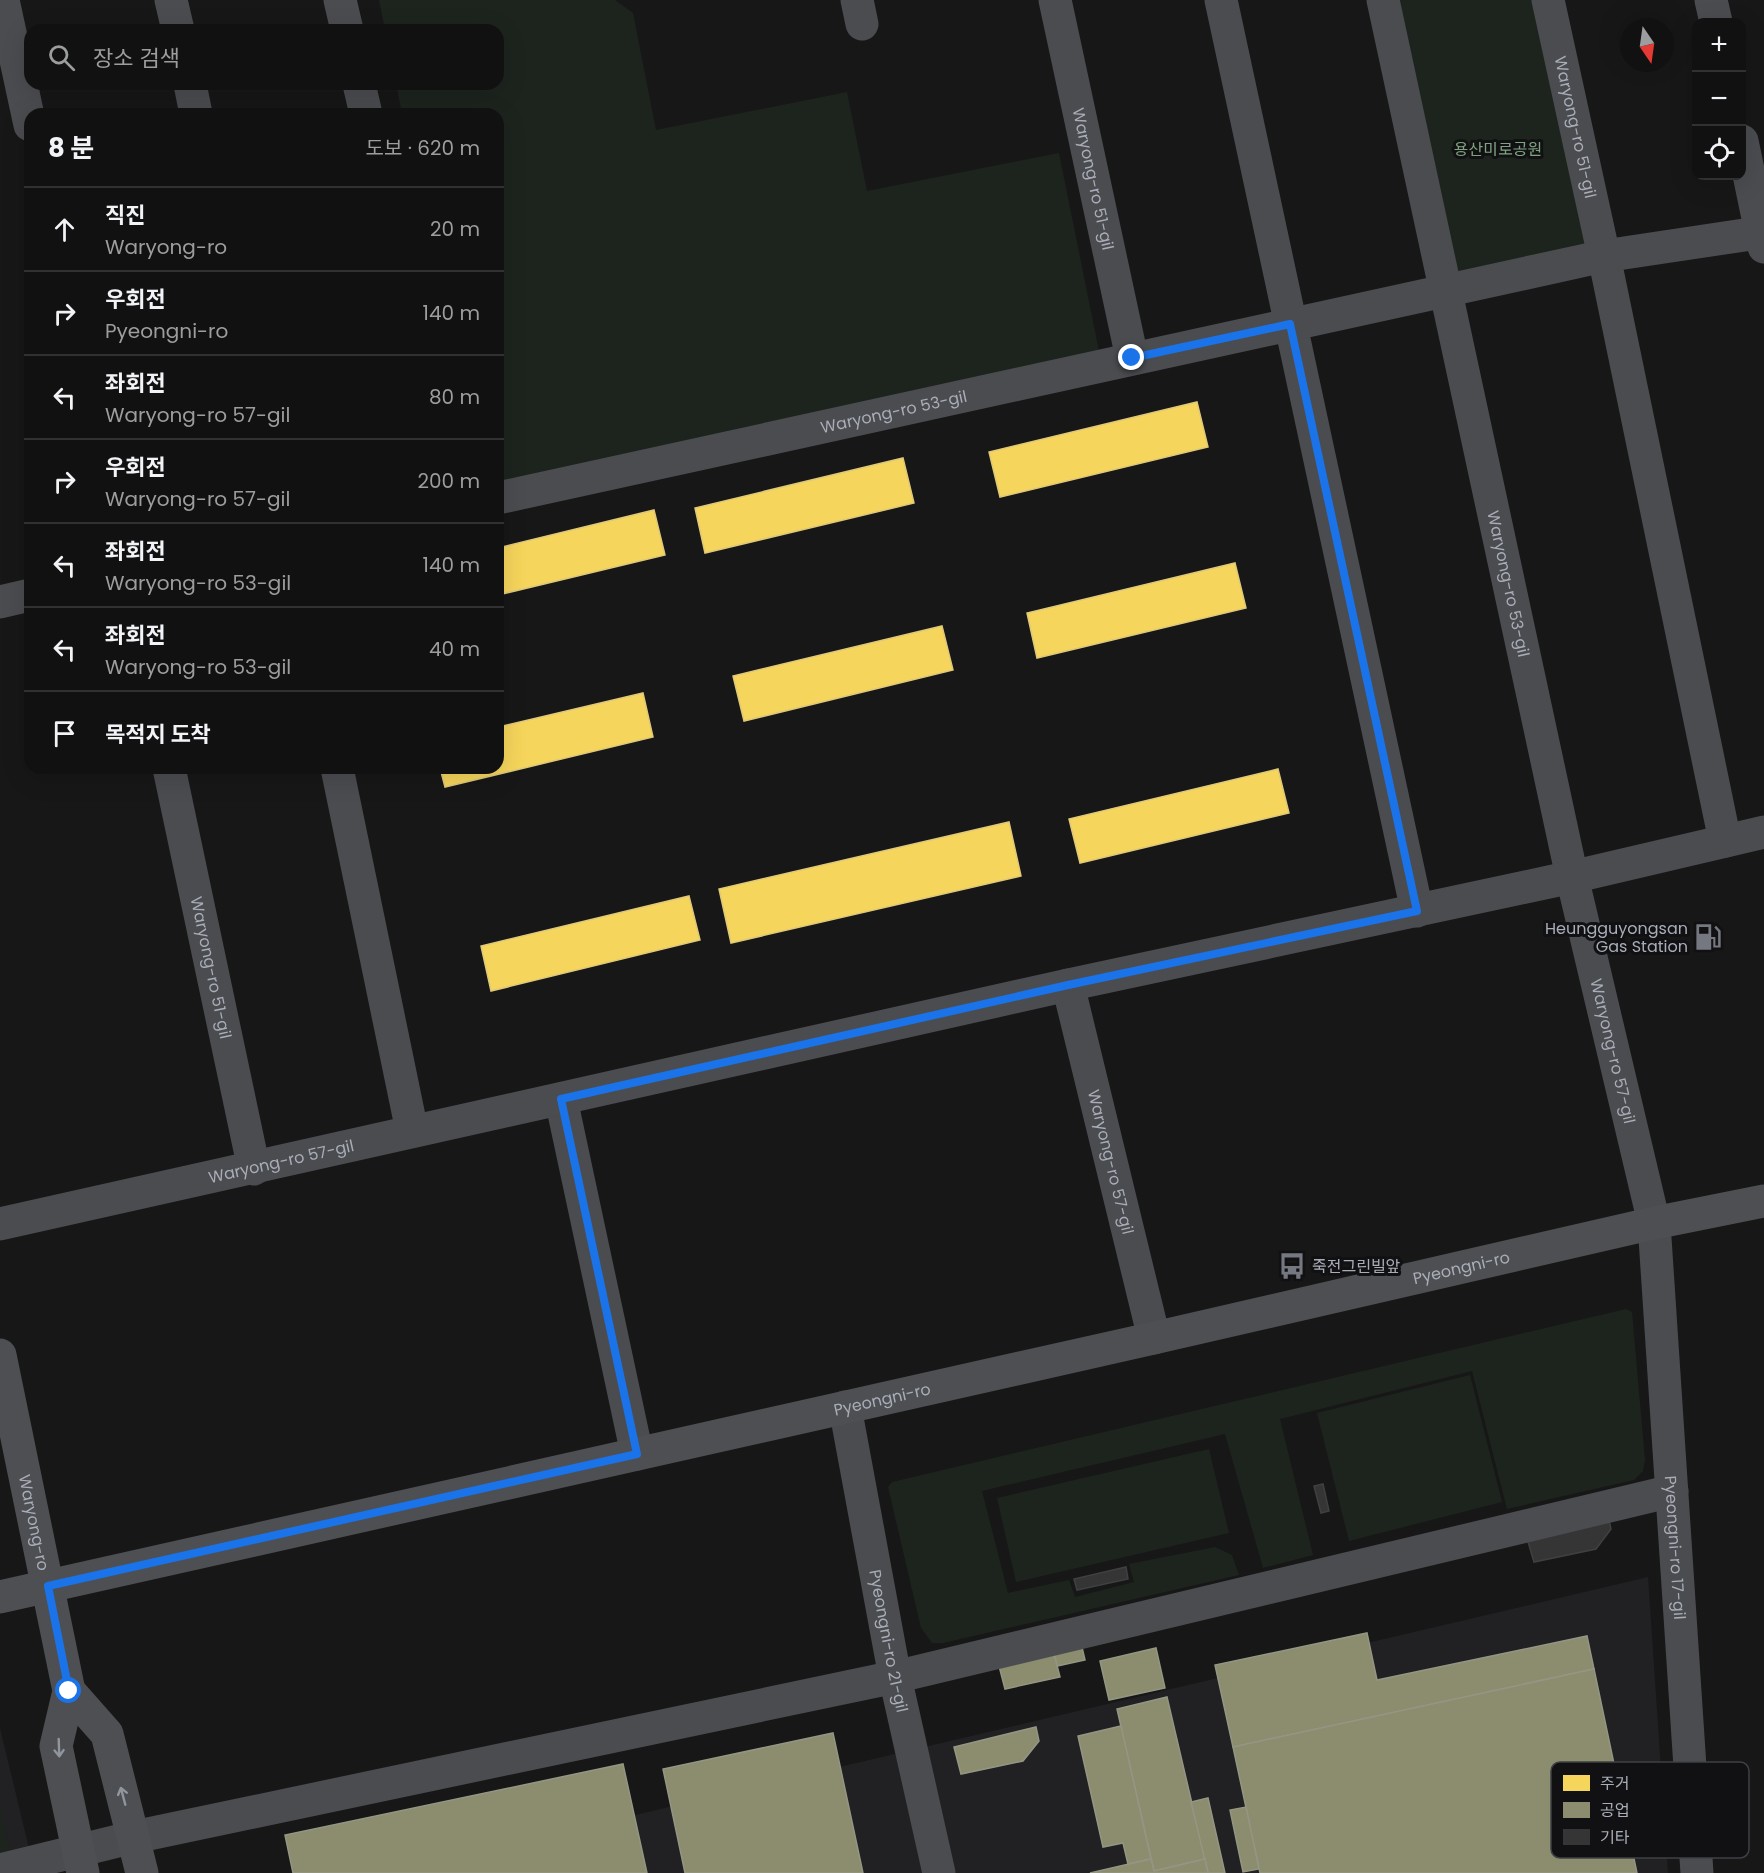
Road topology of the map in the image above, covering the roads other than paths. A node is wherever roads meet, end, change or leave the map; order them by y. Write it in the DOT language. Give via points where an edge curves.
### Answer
graph roads {
  1 [pos="3,0"];
  2 [pos="171,0"];
  3 [pos="340,0"];
  4 [pos="1055,0"];
  5 [pos="1221,0"];
  6 [pos="1383,0"];
  7 [pos="1548,0"];
  8 [pos="1711,0"];
  9 [pos="1715,18"];
  10 [pos="177,24"];
  11 [pos="346,24"];
  12 [pos="191,90"];
  13 [pos="360,90"];
  14 [pos="26,108"];
  15 [pos="195,108"];
  16 [pos="365,108"];
  17 [pos="1746,159"];
  18 [pos="1763,237"];
  19 [pos="1604,256"];
  20 [pos="1446,290"];
  21 [pos="1290,324"];
  22 [pos="1132,358"];
  23 [pos="504,497"];
  24 [pos="24,597"];
  25 [pos="0,602"];
  26 [pos="170,774"];
  27 [pos="338,774"];
  28 [pos="1764,832"];
  29 [pos="1725,841"];
  30 [pos="1572,877"];
  31 [pos="1417,911"];
  32 [pos="1068,985"];
  33 [pos="561,1099"];
  34 [pos="412,1131"];
  35 [pos="254,1169"];
  36 [pos="1764,1201"];
  37 [pos="0,1224"];
  38 [pos="1654,1224"];
  39 [pos="1154,1338"];
  40 [pos="0,1355"];
  41 [pos="845,1407"];
  42 [pos="637,1454"];
  43 [pos="1672,1491"];
  44 [pos="48,1586"];
  45 [pos="0,1597"];
  46 [pos="895,1677"];
  47 [pos="69,1691"];
  48 [pos="1690,1762"];
  49 [pos="134,1837"];
  50 [pos="1696,1858"];
  51 [pos="81,1861"];
  52 [pos="0,1870"];
  53 [pos="142,1873"];
  54 [pos="939,1873"];
  55 [pos="1697,1873"];
  1 -- 14 [label="street"];
  2 -- 10 [label="street"];
  3 -- 11 [label="street"];
  4 -- 22 [label="street, Waryong-ro 51-gil"];
  5 -- 21 [label="street"];
  6 -- 20 [label="street"];
  7 -- 19 [label="street, Waryong-ro 51-gil"];
  8 -- 9 [label="street"];
  12 -- 15 [label="street"];
  13 -- 16 [label="street"];
  17 -- 18 [label="street"];
  18 -- 19 [label="street, Waryong-ro 53-gil"];
  19 -- 20 [label="street, Waryong-ro 53-gil"];
  19 -- 29 [label="street"];
  20 -- 21 [label="street, Waryong-ro 53-gil"];
  20 -- 30 [label="street, Waryong-ro 53-gil"];
  21 -- 22 [label="street, Waryong-ro 53-gil"];
  21 -- 31 [label="street"];
  22 -- 23 [label="street, Waryong-ro 53-gil"];
  24 -- 25 [label="street"];
  26 -- 35 [label="street, Waryong-ro 51-gil"];
  27 -- 34 [label="street"];
  28 -- 29 [label="street, Waryong-ro 57-gil"];
  29 -- 30 [label="street, Waryong-ro 57-gil"];
  30 -- 31 [label="street, Waryong-ro 57-gil"];
  30 -- 38 [label="street, Waryong-ro 57-gil"];
  31 -- 32 [label="street, Waryong-ro 57-gil"];
  32 -- 33 [label="street, Waryong-ro 57-gil"];
  32 -- 39 [label="street, Waryong-ro 57-gil"];
  33 -- 34 [label="street, Waryong-ro 57-gil"];
  33 -- 42 [label="street"];
  34 -- 35 [label="street, Waryong-ro 57-gil"];
  35 -- 37 [label="street, Waryong-ro 57-gil"];
  36 -- 38 [label="main road, Pyeongni-ro"];
  38 -- 39 [label="main road, Pyeongni-ro"];
  38 -- 43 [label="street, Pyeongni-ro 17-gil"];
  39 -- 41 [label="main road, Pyeongni-ro"];
  40 -- 44 [label="main road, Waryong-ro"];
  41 -- 42 [label="main road, Pyeongni-ro"];
  41 -- 46 [label="street, Pyeongni-ro 21-gil"];
  42 -- 44 [label="main road, Pyeongni-ro"];
  43 -- 46 [label="street"];
  43 -- 48 [label="street, Pyeongni-ro 17-gil"];
  44 -- 45 [label="main road, Pyeongni-ro"];
  44 -- 47 [label="main road, Waryong-ro"];
  46 -- 49 [label="street"];
  46 -- 54 [label="street, Pyeongni-ro 21-gil"];
  49 -- 47 [label="main road, one-way" via="107,1734"];
  47 -- 51 [label="main road, Waryong-ro, one-way" via="56,1746"];
  49 -- 51 [label="street"];
  49 -- 53 [label="main road"];
  50 -- 55 [label="street, Pyeongni-ro 17-gil"];
  51 -- 52 [label="street"];
}
